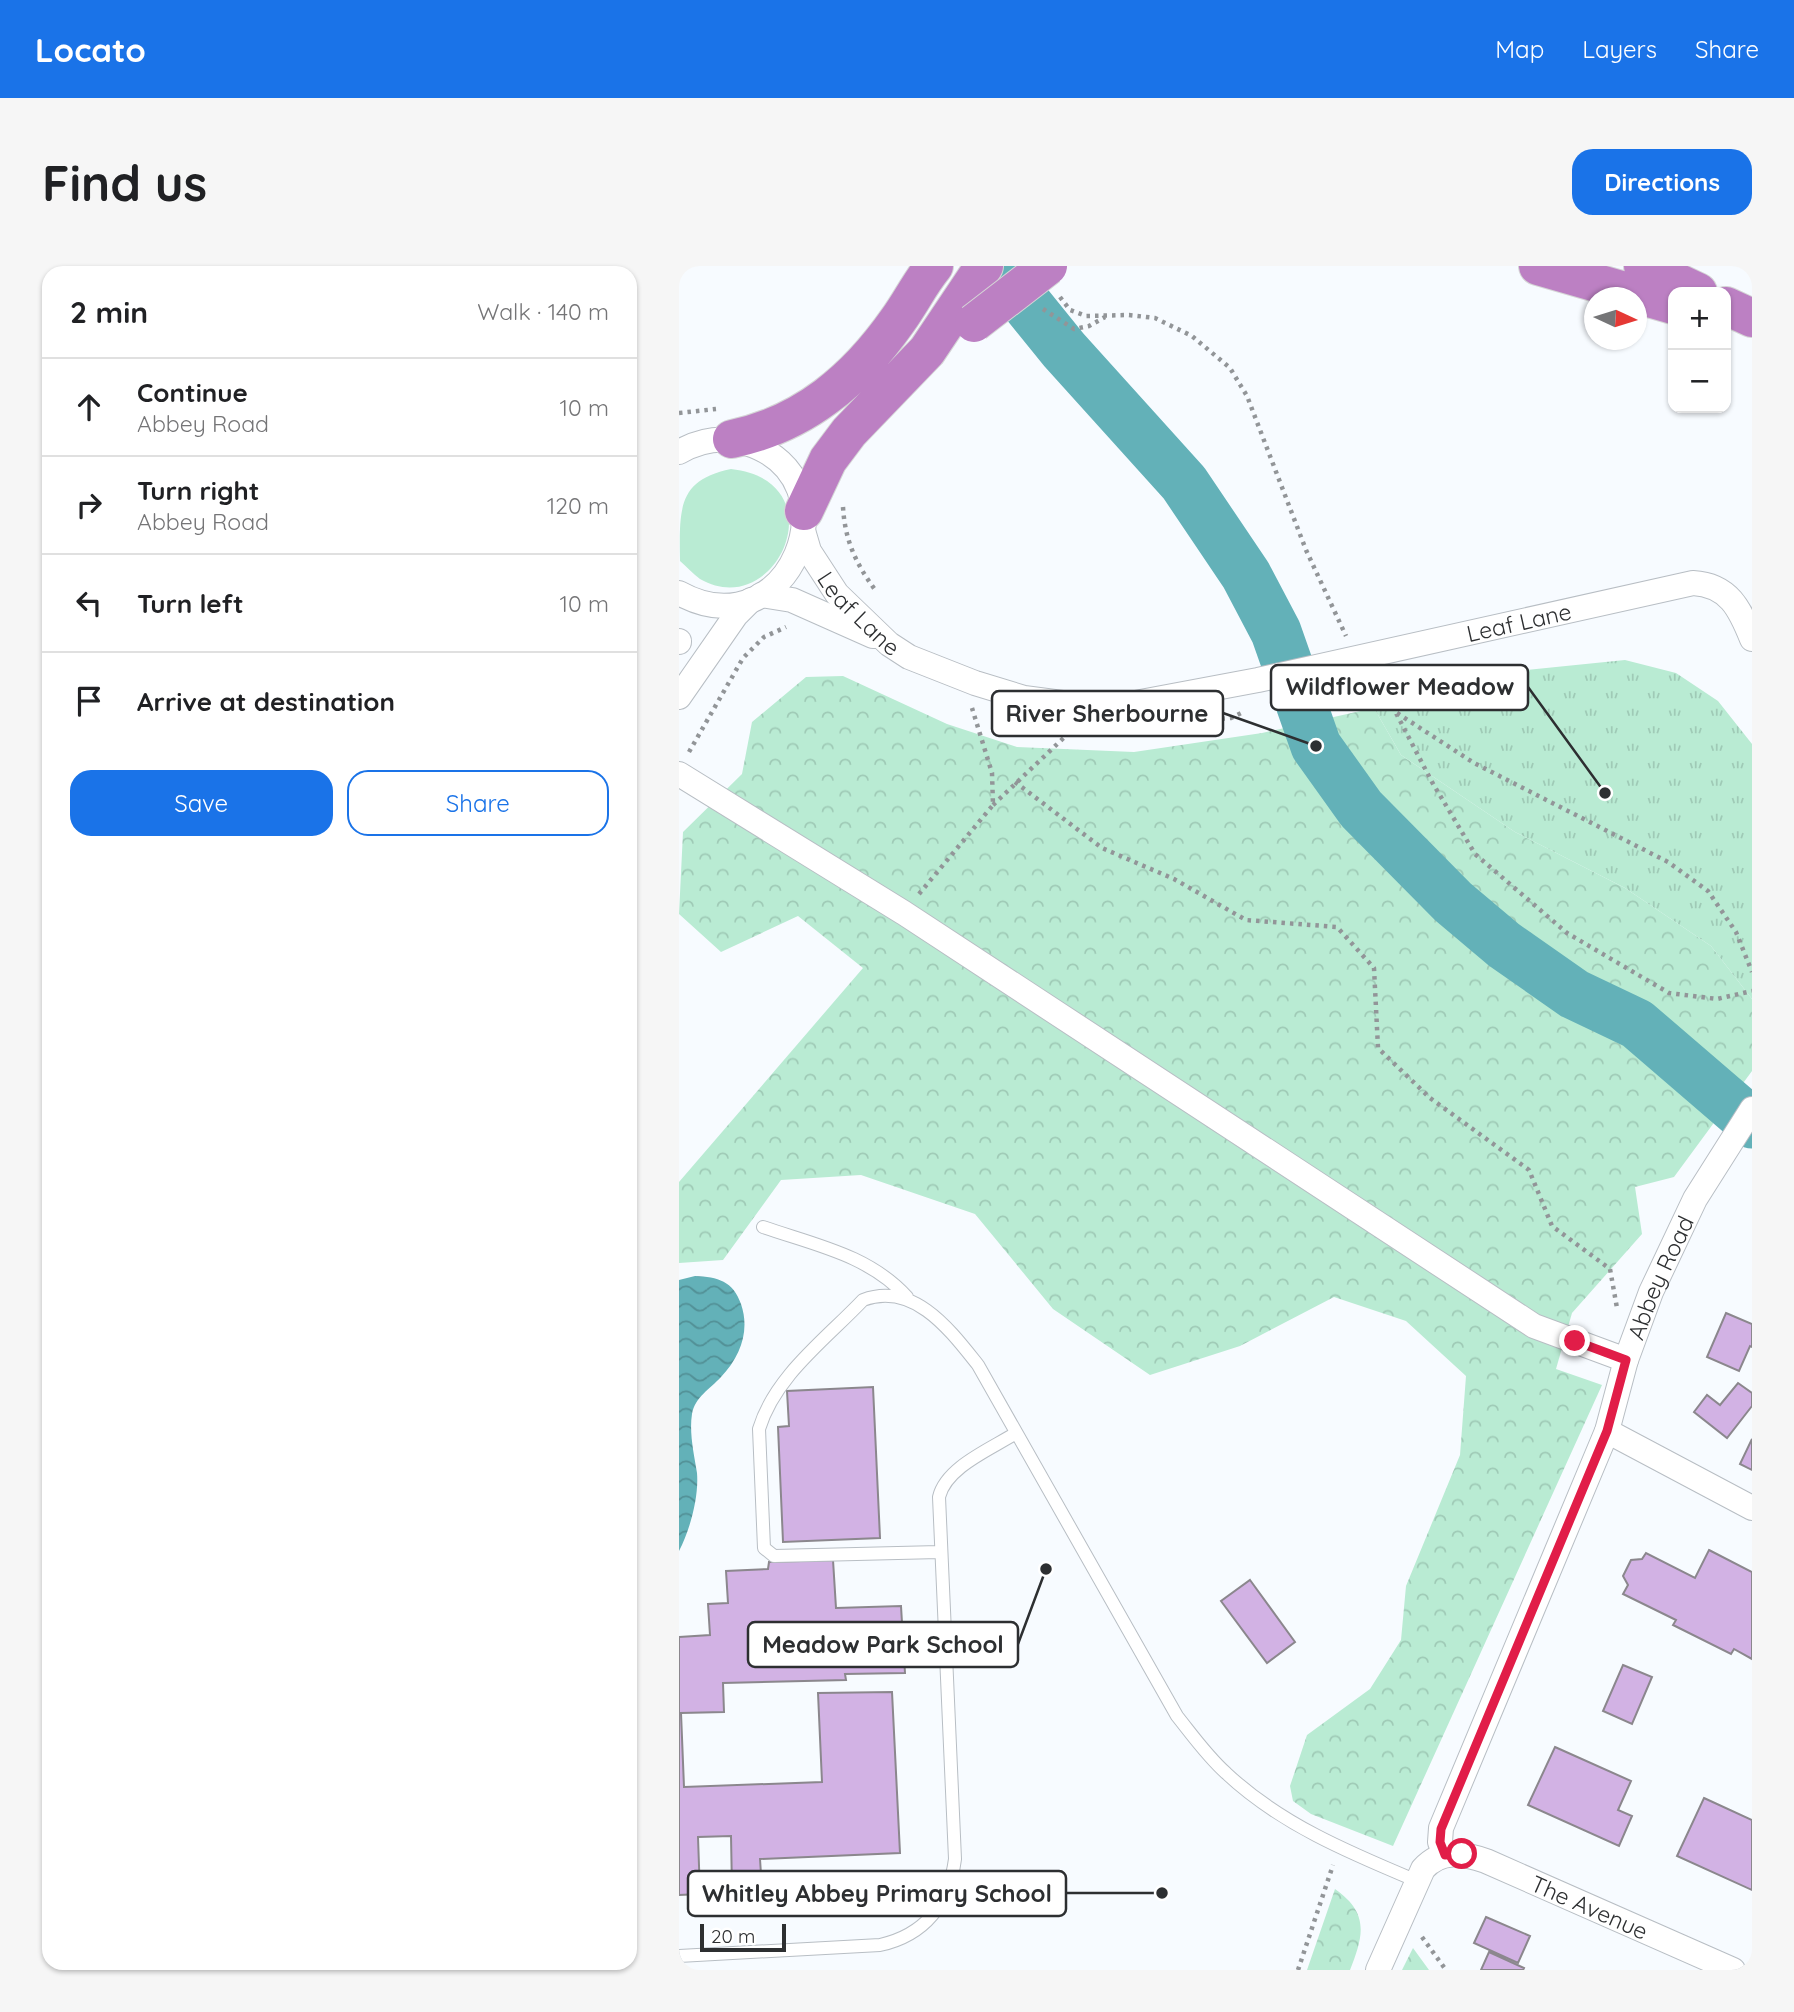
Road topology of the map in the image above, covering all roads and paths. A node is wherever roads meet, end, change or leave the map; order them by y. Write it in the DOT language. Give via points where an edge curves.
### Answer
graph roads {
  1 [pos="984,266"];
  2 [pos="1538,266"];
  3 [pos="1643,266"];
  4 [pos="930,271"];
  5 [pos="1052,279"];
  6 [pos="1687,287"];
  7 [pos="1668,304"];
  8 [pos="1731,308"];
  9 [pos="967,314"];
  10 [pos="1752,318"];
  11 [pos="1731,324"];
  12 [pos="1752,331"];
  13 [pos="731,439"];
  14 [pos="679,452"];
  15 [pos="843,501"];
  16 [pos="804,522"];
  17 [pos="679,593"];
  18 [pos="756,598"];
  19 [pos="883,601"];
  20 [pos="1752,639"];
  21 [pos="889,644"];
  22 [pos="743,658"];
  23 [pos="1357,660"];
  24 [pos="975,683"];
  25 [pos="1371,683"];
  26 [pos="679,697"];
  27 [pos="1102,704"];
  28 [pos="1396,713"];
  29 [pos="682,766"];
  30 [pos="1015,782"];
  31 [pos="993,805"];
  32 [pos="904,913"];
  33 [pos="1752,972"];
  34 [pos="1752,991"];
  35 [pos="1752,1110"];
  36 [pos="763,1227"];
  37 [pos="907,1297"];
  38 [pos="1626,1360"];
  39 [pos="1607,1431"];
  40 [pos="1016,1433"];
  41 [pos="1752,1508"];
  42 [pos="939,1552"];
  43 [pos="1341,1849"];
  44 [pos="1445,1855"];
  45 [pos="1417,1881"];
  46 [pos="1404,1913"];
  47 [pos="679,1956"];
  48 [pos="1298,1970"];
  49 [pos="1378,1970"];
  50 [pos="1446,1970"];
  51 [pos="1733,1970"];
  1 -- 9 [label="highway"];
  2 -- 7 [label="highway"];
  3 -- 6 [label="highway"];
  4 -- 13 [label="highway" via="851,378 792,419 763,433"];
  5 -- 9 [label="highway, bridge"];
  5 -- 23 [label="path" via="1070,310 1086,316 1155,318 1192,336 1230,368 1247,396 1306,550"];
  8 -- 10 [label="highway"];
  9 -- 16 [label="highway" via="849,432 812,490"];
  11 -- 12 [label="highway"];
  13 -- 14 [label="street" via="708,441"];
  13 -- 16 [label="street, Leaf Lane" via="756,446 782,466 796,486"];
  15 -- 19 [label="path" via="845,532 855,563"];
  16 -- 18 [label="street" via="790,570"];
  16 -- 21 [label="street, Leaf Lane" via="809,551 837,594"];
  17 -- 18 [label="street" via="715,605"];
  18 -- 21 [label="street, Leaf Lane" via="792,600"];
  18 -- 26 [label="street" via="736,615"];
  20 -- 23 [label="street, Leaf Lane" via="1730,597 1714,587 1693,583"];
  21 -- 24 [label="street, Leaf Lane" via="909,657"];
  22 -- 29 [label="path"];
  23 -- 27 [label="street, Leaf Lane" via="1130,704"];
  24 -- 27 [label="street, Leaf Lane" via="1024,698"];
  24 -- 31 [label="path" via="971,706 992,773"];
  25 -- 28 [label="path"];
  27 -- 30 [label="path"];
  28 -- 33 [label="path" via="1474,763 1656,855 1698,883 1736,932"];
  28 -- 34 [label="path" via="1475,854 1567,933 1669,993 1717,999"];
  29 -- 32 [label="street"];
  30 -- 31 [label="path"];
  30 -- 38 [label="path" via="1102,848 1174,879 1247,920 1337,926 1374,968 1378,1048 1430,1098 1529,1170 1552,1226 1610,1269"];
  31 -- 32 [label="path"];
  32 -- 38 [label="street" via="1534,1326"];
  35 -- 38 [label="street, Abbey Road" via="1680,1226"];
  36 -- 37 [label="lane" via="866,1263"];
  37 -- 40 [label="lane" via="956,1337 978,1365"];
  37 -- 42 [label="lane" via="875,1295 863,1300 775,1391 759,1429 764,1548 774,1556"];
  38 -- 39 [label="street, Abbey Road"];
  39 -- 41 [label="street"];
  39 -- 44 [label="street, Abbey Road" via="1441,1829"];
  40 -- 42 [label="lane" via="942,1485"];
  40 -- 43 [label="lane" via="1185,1726 1228,1775 1278,1812"];
  42 -- 47 [label="lane" via="955,1859 946,1896 917,1931 880,1945"];
  43 -- 45 [label="lane"];
  43 -- 48 [label="path"];
  44 -- 45 [label="street" via="1429,1863"];
  44 -- 51 [label="street, The Avenue" via="1486,1861"];
  45 -- 46 [label="street"];
  46 -- 49 [label="street"];
  46 -- 50 [label="path"];
}
